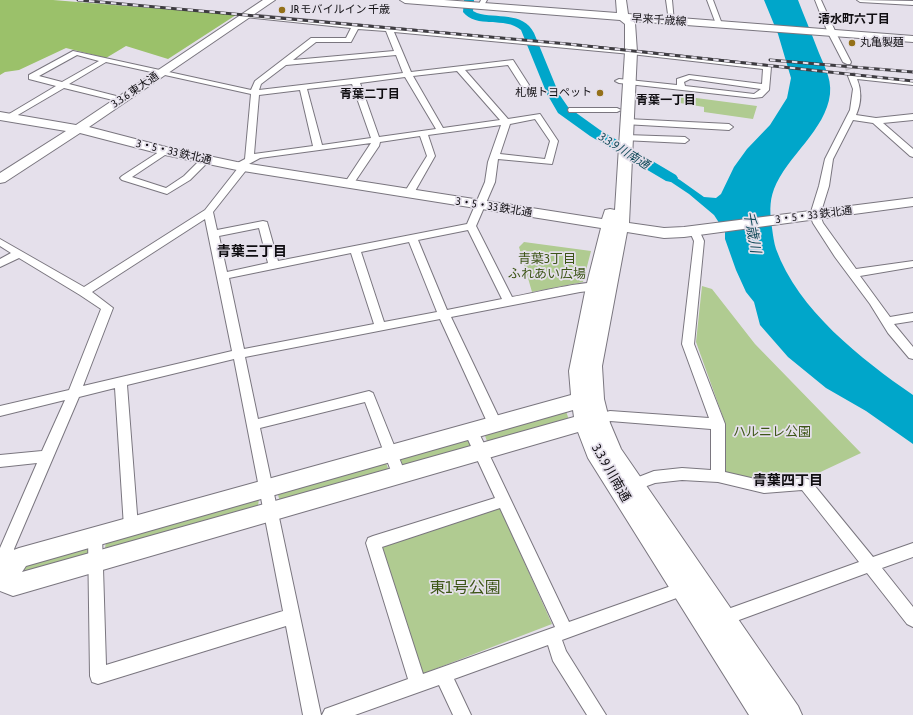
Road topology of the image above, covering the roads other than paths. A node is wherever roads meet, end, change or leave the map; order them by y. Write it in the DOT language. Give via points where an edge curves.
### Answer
graph roads {
  1 [pos="270,0"];
  2 [pos="405,0"];
  3 [pos="621,0"];
  4 [pos="669,0"];
  5 [pos="710,0"];
  6 [pos="818,0"];
  7 [pos="860,0"];
  8 [pos="444,2"];
  9 [pos="913,3"];
  10 [pos="481,4"];
  11 [pos="247,16"];
  12 [pos="623,17"];
  13 [pos="672,21"];
  14 [pos="719,24"];
  15 [pos="356,26"];
  16 [pos="389,29"];
  17 [pos="829,33"];
  18 [pos="913,39"];
  19 [pos="626,51"];
  20 [pos="399,53"];
  21 [pos="105,60"];
  22 [pos="847,62"];
  23 [pos="284,63"];
  24 [pos="459,68"];
  25 [pos="161,72"];
  26 [pos="408,75"];
  27 [pos="355,81"];
  28 [pos="624,82"];
  29 [pos="899,82"];
  30 [pos="913,83"];
  31 [pos="526,85"];
  32 [pos="62,86"];
  33 [pos="303,88"];
  34 [pos="913,92"];
  35 [pos="255,93"];
  36 [pos="121,100"];
  37 [pos="572,110"];
  38 [pos="617,110"];
  39 [pos="4,116"];
  40 [pos="851,117"];
  41 [pos="913,117"];
  42 [pos="876,121"];
  43 [pos="506,122"];
  44 [pos="627,122"];
  45 [pos="729,127"];
  46 [pos="78,129"];
  47 [pos="441,131"];
  48 [pos="423,133"];
  49 [pos="376,140"];
  50 [pos="685,140"];
  51 [pos="621,146"];
  52 [pos="318,148"];
  53 [pos="165,151"];
  54 [pos="913,154"];
  55 [pos="495,156"];
  56 [pos="205,160"];
  57 [pos="243,165"];
  58 [pos="0,179"];
  59 [pos="349,184"];
  60 [pos="409,194"];
  61 [pos="913,202"];
  62 [pos="480,205"];
  63 [pos="208,212"];
  64 [pos="815,216"];
  65 [pos="615,225"];
  66 [pos="471,226"];
  67 [pos="700,229"];
  68 [pos="213,234"];
  69 [pos="413,239"];
  70 [pos="2,246"];
  71 [pos="355,250"];
  72 [pos="19,253"];
  73 [pos="0,264"];
  74 [pos="913,264"];
  75 [pos="274,266"];
  76 [pos="854,274"];
  77 [pos="223,276"];
  78 [pos="602,286"];
  79 [pos="84,292"];
  80 [pos="508,301"];
  81 [pos="443,313"];
  82 [pos="913,317"];
  83 [pos="888,321"];
  84 [pos="380,326"];
  85 [pos="238,354"];
  86 [pos="913,355"];
  87 [pos="121,382"];
  88 [pos="74,393"];
  89 [pos="588,399"];
  90 [pos="0,411"];
  91 [pos="592,421"];
  92 [pos="495,424"];
  93 [pos="718,424"];
  94 [pos="253,425"];
  95 [pos="471,431"];
  96 [pos="481,452"];
  97 [pos="391,454"];
  98 [pos="47,456"];
  99 [pos="0,461"];
  100 [pos="398,475"];
  101 [pos="718,476"];
  102 [pos="627,487"];
  103 [pos="266,489"];
  104 [pos="504,501"];
  105 [pos="271,512"];
  106 [pos="131,527"];
  107 [pos="95,536"];
  108 [pos="913,550"];
  109 [pos="96,562"];
  110 [pos="5,563"];
  111 [pos="870,565"];
  112 [pos="692,586"];
  113 [pos="292,616"];
  114 [pos="913,619"];
  115 [pos="715,621"];
  116 [pos="559,634"];
  117 [pos="443,675"];
  118 [pos="418,684"];
  119 [pos="312,715"];
  120 [pos="332,715"];
  121 [pos="462,715"];
  122 [pos="597,715"];
  123 [pos="764,715"];
  124 [pos="789,715"];
  1 -- 11 [label="street, 3.3.6 東大通"];
  2 -- 8 [label="street, 早来千歳線"];
  3 -- 12 [label="street"];
  4 -- 13 [label="street"];
  5 -- 14 [label="street"];
  6 -- 17 [label="street"];
  7 -- 9 [label="street"];
  8 -- 10 [label="street, 早来千歳線"];
  10 -- 12 [label="street, 早来千歳線"];
  11 -- 15 [label="street"];
  11 -- 25 [label="street, 3.3.6 東大通"];
  12 -- 13 [label="street, 早来千歳線"];
  12 -- 19 [label="street" via="630,23"];
  13 -- 14 [label="street, 早来千歳線"];
  14 -- 17 [label="street, 早来千歳線"];
  15 -- 16 [label="street"];
  15 -- 23 [label="street" via="348,40 314,40"];
  16 -- 19 [label="street"];
  16 -- 20 [label="street"];
  17 -- 18 [label="street, 早来千歳線"];
  17 -- 22 [label="street"];
  19 -- 28 [label="street"];
  19 -- 28 [label="street" via="767,67 765,90 754,96"];
  20 -- 23 [label="street"];
  20 -- 26 [label="street"];
  21 -- 25 [label="street"];
  21 -- 32 [label="street"];
  21 -- 32 [label="street" via="76,53 32,77"];
  23 -- 35 [label="street" via="258,83"];
  24 -- 26 [label="street"];
  24 -- 31 [label="street" via="510,62"];
  24 -- 43 [label="street"];
  25 -- 35 [label="street"];
  25 -- 36 [label="street, 3.3.6 東大通"];
  26 -- 27 [label="street"];
  26 -- 47 [label="street"];
  27 -- 33 [label="street"];
  27 -- 49 [label="street"];
  28 -- 38 [label="street"];
  28 -- 44 [label="street"];
  29 -- 30 [label="street"];
  29 -- 34 [label="street"];
  29 -- 40 [label="street" via="852,76 857,89"];
  32 -- 36 [label="street"];
  32 -- 39 [label="street"];
  33 -- 35 [label="street"];
  33 -- 52 [label="street"];
  35 -- 57 [label="street"];
  36 -- 46 [label="street, 3.3.6 東大通"];
  37 -- 38 [label="street"];
  38 -- 51 [label="street"];
  39 -- 46 [label="street, 3・5・33 鉄北通"];
  40 -- 42 [label="street"];
  40 -- 64 [label="street" via="828,159 824,186"];
  41 -- 42 [label="street"];
  42 -- 54 [label="street"];
  43 -- 47 [label="street"];
  43 -- 55 [label="street"];
  43 -- 55 [label="street" via="537,116 554,141 549,162"];
  44 -- 45 [label="street"];
  44 -- 51 [label="street"];
  46 -- 53 [label="street, 3・5・33 鉄北通"];
  46 -- 58 [label="street, 3.3.6 東大通"];
  47 -- 48 [label="street"];
  48 -- 49 [label="street"];
  48 -- 60 [label="street" via="431,156"];
  49 -- 52 [label="street"];
  49 -- 59 [label="street" via="375,146"];
  50 -- 51 [label="street"];
  51 -- 65 [label="street, 3.3.9 川南通"];
  52 -- 57 [label="street" via="258,156"];
  53 -- 56 [label="street, 3・5・33 鉄北通"];
  53 -- 56 [label="street" via="125,178 168,191 187,178"];
  55 -- 62 [label="street" via="490,182"];
  56 -- 57 [label="street, 3・5・33 鉄北通"];
  57 -- 59 [label="street, 3・5・33 鉄北通"];
  57 -- 63 [label="street"];
  59 -- 60 [label="street, 3・5・33 鉄北通"];
  60 -- 62 [label="street, 3・5・33 鉄北通"];
  61 -- 64 [label="street, 3・5・33 鉄北通"];
  62 -- 65 [label="street, 3・5・33 鉄北通"];
  62 -- 66 [label="street"];
  63 -- 68 [label="street"];
  63 -- 79 [label="street"];
  64 -- 67 [label="street, 3・5・33 鉄北通"];
  64 -- 76 [label="street"];
  65 -- 67 [label="street, 3・5・33 鉄北通" via="664,233"];
  65 -- 78 [label="street, 3.3.9 川南通"];
  66 -- 69 [label="street"];
  66 -- 80 [label="street"];
  67 -- 93 [label="street" via="688,344"];
  68 -- 75 [label="street" via="263,224"];
  68 -- 77 [label="street"];
  69 -- 71 [label="street"];
  69 -- 81 [label="street"];
  70 -- 72 [label="street"];
  71 -- 75 [label="street"];
  71 -- 84 [label="street"];
  72 -- 73 [label="street"];
  72 -- 79 [label="street"];
  74 -- 76 [label="street"];
  75 -- 77 [label="street"];
  76 -- 83 [label="street"];
  77 -- 85 [label="street"];
  78 -- 80 [label="street"];
  78 -- 89 [label="street, 3.3.9 川南通"];
  79 -- 88 [label="street" via="107,308"];
  80 -- 81 [label="street"];
  81 -- 84 [label="street"];
  81 -- 92 [label="street"];
  82 -- 83 [label="street"];
  83 -- 86 [label="street"];
  84 -- 85 [label="street"];
  85 -- 87 [label="street"];
  85 -- 94 [label="street"];
  87 -- 88 [label="street"];
  87 -- 106 [label="street"];
  88 -- 90 [label="street"];
  88 -- 98 [label="street"];
  89 -- 91 [label="street, 3.3.9 川南通"];
  89 -- 92 [label="street"];
  91 -- 93 [label="street" via="610,416"];
  91 -- 96 [label="street"];
  91 -- 102 [label="street, 3.3.9 川南通" via="613,453"];
  92 -- 95 [label="street"];
  93 -- 101 [label="street"];
  94 -- 97 [label="street" via="369,396"];
  94 -- 103 [label="street"];
  95 -- 96 [label="street"];
  95 -- 97 [label="street"];
  96 -- 100 [label="street"];
  96 -- 104 [label="street"];
  97 -- 100 [label="street"];
  97 -- 103 [label="street"];
  98 -- 99 [label="street"];
  98 -- 110 [label="street" via="7,549"];
  100 -- 105 [label="street"];
  101 -- 102 [label="street" via="661,476"];
  101 -- 111 [label="street" via="764,487 805,484"];
  102 -- 112 [label="street, 3.3.9 川南通"];
  103 -- 105 [label="street"];
  103 -- 106 [label="street"];
  104 -- 116 [label="street"];
  104 -- 118 [label="street" via="373,543"];
  105 -- 109 [label="street"];
  105 -- 113 [label="street"];
  106 -- 107 [label="street"];
  107 -- 109 [label="street"];
  107 -- 110 [label="street"];
  108 -- 111 [label="street"];
  109 -- 110 [label="street" via="13,585 0,580"];
  109 -- 113 [label="street" via="98,676"];
  111 -- 114 [label="street"];
  111 -- 115 [label="street"];
  112 -- 115 [label="street, 3.3.9 川南通"];
  112 -- 116 [label="street"];
  113 -- 119 [label="street"];
  115 -- 123 [label="street, 3.3.9 川南通"];
  115 -- 124 [label="street, 3.3.9 川南通"];
  116 -- 117 [label="street"];
  116 -- 122 [label="street" via="559,655"];
  117 -- 118 [label="street"];
  117 -- 121 [label="street"];
  118 -- 120 [label="street"];
}
